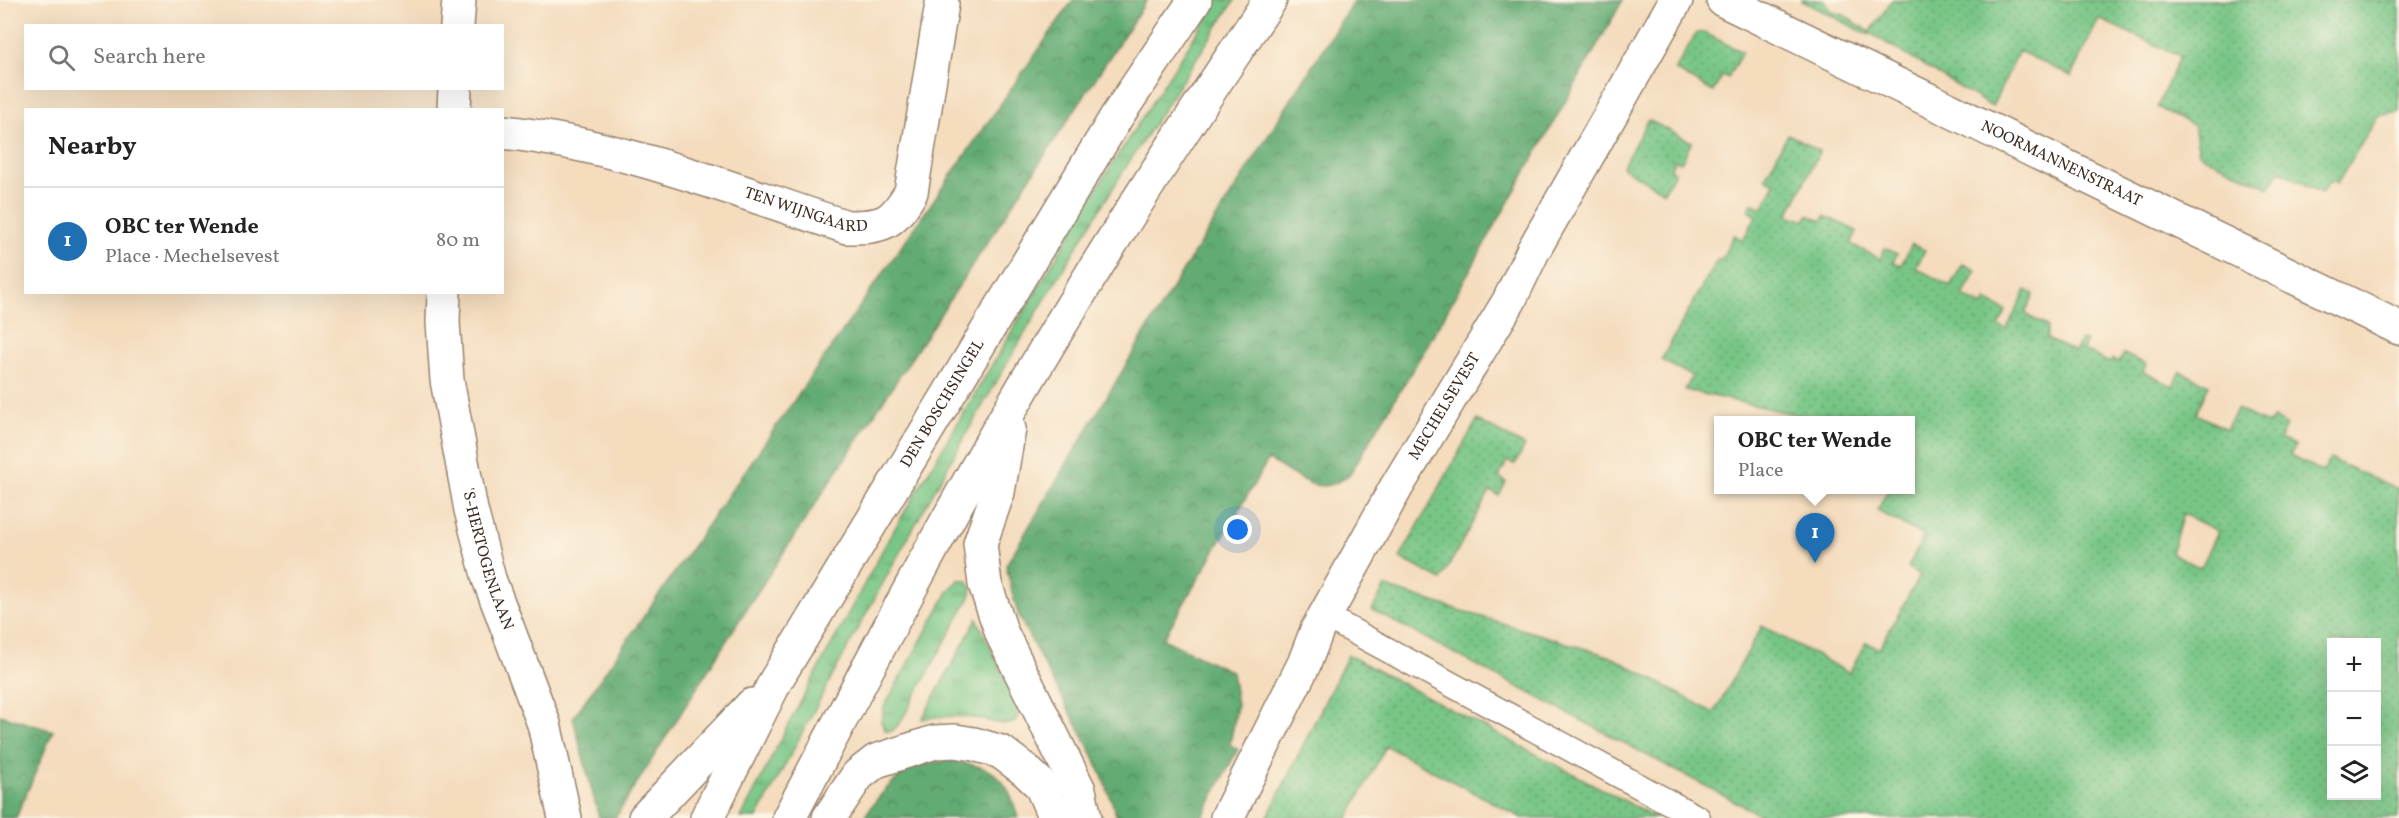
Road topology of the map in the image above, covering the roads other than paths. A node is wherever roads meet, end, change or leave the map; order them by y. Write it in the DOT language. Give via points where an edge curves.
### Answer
graph roads {
  1 [pos="459,0"];
  2 [pos="1195,0"];
  3 [pos="1270,0"];
  4 [pos="1676,0"];
  5 [pos="1723,0"];
  6 [pos="941,1"];
  7 [pos="458,24"];
  8 [pos="454,90"];
  9 [pos="454,108"];
  10 [pos="504,132"];
  11 [pos="444,294"];
  12 [pos="2394,317"];
  13 [pos="1014,403"];
  14 [pos="1325,616"];
  15 [pos="776,680"];
  16 [pos="565,818"];
  17 [pos="645,818"];
  18 [pos="707,818"];
  19 [pos="789,818"];
  20 [pos="829,818"];
  21 [pos="1055,818"];
  22 [pos="1085,818"];
  23 [pos="1227,818"];
  24 [pos="1698,818"];
  1 -- 7 [label="street"];
  2 -- 15 [label="street, DEN BOSCHSINGEL" via="1117,116"];
  3 -- 13 [label="street" via="1173,143"];
  4 -- 14 [label="street, MECHELSEVEST" via="1533,251 1509,301 1397,486"];
  5 -- 12 [label="street, NOORMANNENSTRAAT"];
  6 -- 10 [label="street, TEN WIJNGAARD" via="911,192 897,216 872,227 847,227 619,153 549,137"];
  8 -- 9 [label="street"];
  11 -- 16 [label="street, 'S-HERTOGENLAAN" via="447,380 471,510 489,579 544,724"];
  13 -- 19 [label="street"];
  13 -- 22 [label="street" via="998,492 980,544 981,561 1002,634 1070,768"];
  14 -- 23 [label="street, MECHELSEVEST"];
  14 -- 24 [label="lane"];
  15 -- 17 [label="street"];
  15 -- 18 [label="street, DEN BOSCHSINGEL"];
  20 -- 21 [label="street" via="858,775 876,761 934,742 955,741 1001,752 1025,770 1041,785"];
}
